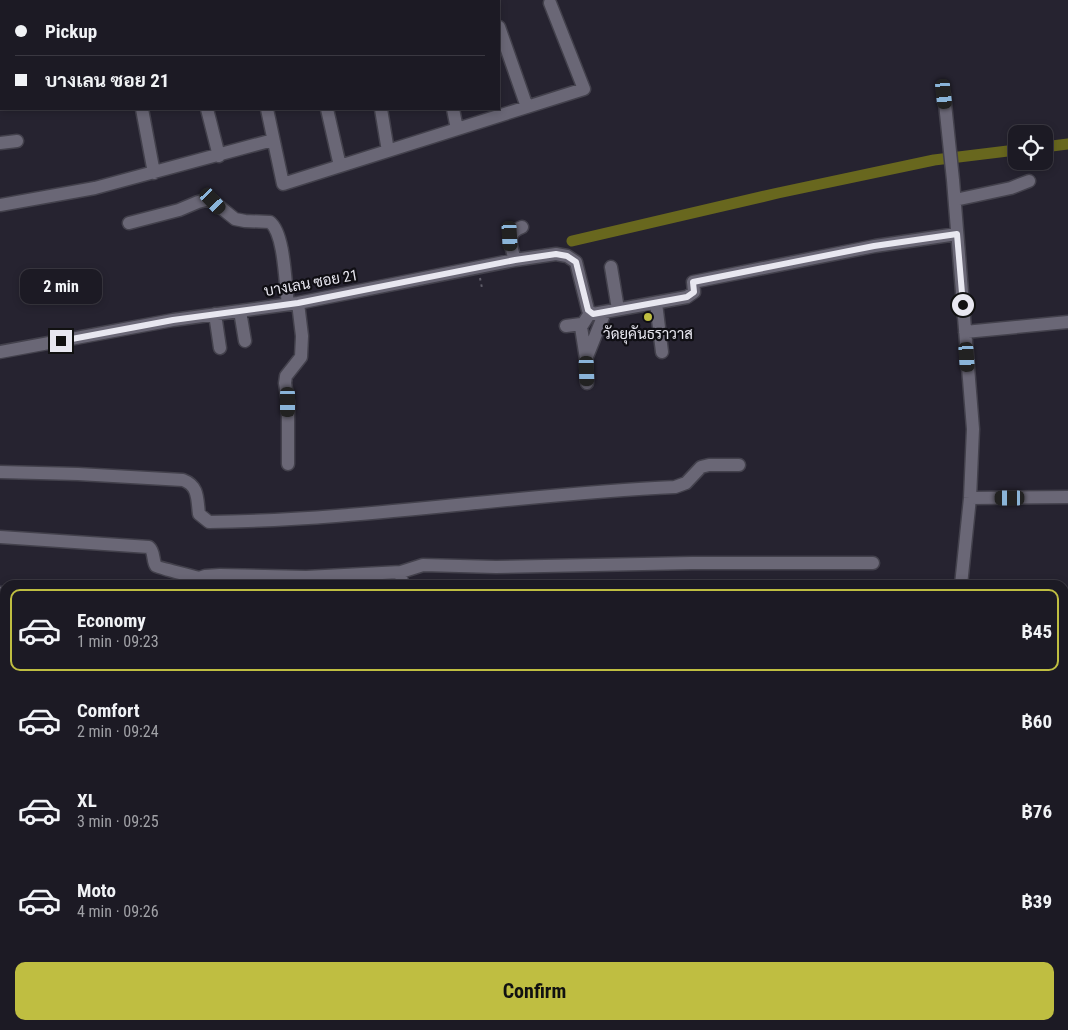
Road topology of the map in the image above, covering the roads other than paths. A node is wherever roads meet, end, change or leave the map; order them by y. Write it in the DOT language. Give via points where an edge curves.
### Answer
graph roads {
  1 [pos="550,3"];
  2 [pos="500,30"];
  3 [pos="944,94"];
  4 [pos="527,107"];
  5 [pos="142,110"];
  6 [pos="207,110"];
  7 [pos="267,110"];
  8 [pos="327,110"];
  9 [pos="381,110"];
  10 [pos="453,110"];
  11 [pos="457,129"];
  12 [pos="274,140"];
  13 [pos="17,141"];
  14 [pos="0,143"];
  15 [pos="388,151"];
  16 [pos="219,156"];
  17 [pos="340,166"];
  18 [pos="154,173"];
  19 [pos="1029,181"];
  20 [pos="955,200"];
  21 [pos="0,205"];
  22 [pos="129,223"];
  23 [pos="522,227"];
  24 [pos="957,234"];
  25 [pos="515,260"];
  26 [pos="611,266"];
  27 [pos="656,303"];
  28 [pos="293,304"];
  29 [pos="618,309"];
  30 [pos="240,311"];
  31 [pos="589,311"];
  32 [pos="605,312"];
  33 [pos="214,314"];
  34 [pos="1068,322"];
  35 [pos="581,324"];
  36 [pos="566,326"];
  37 [pos="965,332"];
  38 [pos="245,341"];
  39 [pos="220,348"];
  40 [pos="0,352"];
  41 [pos="662,352"];
  42 [pos="586,359"];
  43 [pos="587,383"];
  44 [pos="288,464"];
  45 [pos="739,465"];
  46 [pos="0,472"];
  47 [pos="1068,497"];
  48 [pos="970,498"];
  49 [pos="0,537"];
  50 [pos="873,563"];
  51 [pos="402,578"];
  52 [pos="194,580"];
  53 [pos="200,580"];
  54 [pos="962,580"];
  1 -- 4 [label="street" via="584,89"];
  2 -- 4 [label="street"];
  3 -- 20 [label="street"];
  4 -- 11 [label="street"];
  5 -- 18 [label="street"];
  6 -- 16 [label="street"];
  7 -- 12 [label="street"];
  8 -- 17 [label="street"];
  9 -- 15 [label="street"];
  10 -- 11 [label="street"];
  11 -- 15 [label="street"];
  12 -- 16 [label="street"];
  12 -- 17 [label="street" via="283,184"];
  13 -- 14 [label="street"];
  15 -- 17 [label="street"];
  16 -- 18 [label="street"];
  18 -- 21 [label="street" via="95,188"];
  19 -- 20 [label="street"];
  20 -- 24 [label="street"];
  22 -- 28 [label="street" via="210,199 235,219 270,222 278,236"];
  23 -- 25 [label="street" via="515,229 510,236"];
  24 -- 27 [label="street" via="874,246 693,282 692,295"];
  24 -- 37 [label="street"];
  25 -- 28 [label="street, บางเลน ซอย 21"];
  25 -- 31 [label="street, บางเลน ซอย 21" via="556,254 572,259 576,262"];
  26 -- 29 [label="street"];
  27 -- 29 [label="street"];
  27 -- 41 [label="street"];
  28 -- 30 [label="street, บางเลน ซอย 21"];
  28 -- 44 [label="street" via="302,348 301,357 286,376 285,383"];
  29 -- 32 [label="street"];
  30 -- 33 [label="street, บางเลน ซอย 21"];
  30 -- 38 [label="street"];
  31 -- 32 [label="street"];
  31 -- 35 [label="street"];
  32 -- 42 [label="street"];
  33 -- 39 [label="street"];
  33 -- 40 [label="street, บางเลน ซอย 21"];
  34 -- 37 [label="street"];
  35 -- 36 [label="street"];
  35 -- 42 [label="street"];
  37 -- 48 [label="street" via="973,429"];
  42 -- 43 [label="street"];
  45 -- 46 [label="street" via="701,467 686,483 675,487 316,518 217,522 208,522 201,517 196,489 183,480"];
  47 -- 48 [label="street"];
  48 -- 54 [label="street"];
  49 -- 52 [label="street" via="149,547 160,568 177,571"];
  50 -- 51 [label="street" via="423,566"];
  51 -- 53 [label="street" via="220,575 205,576"];
}
